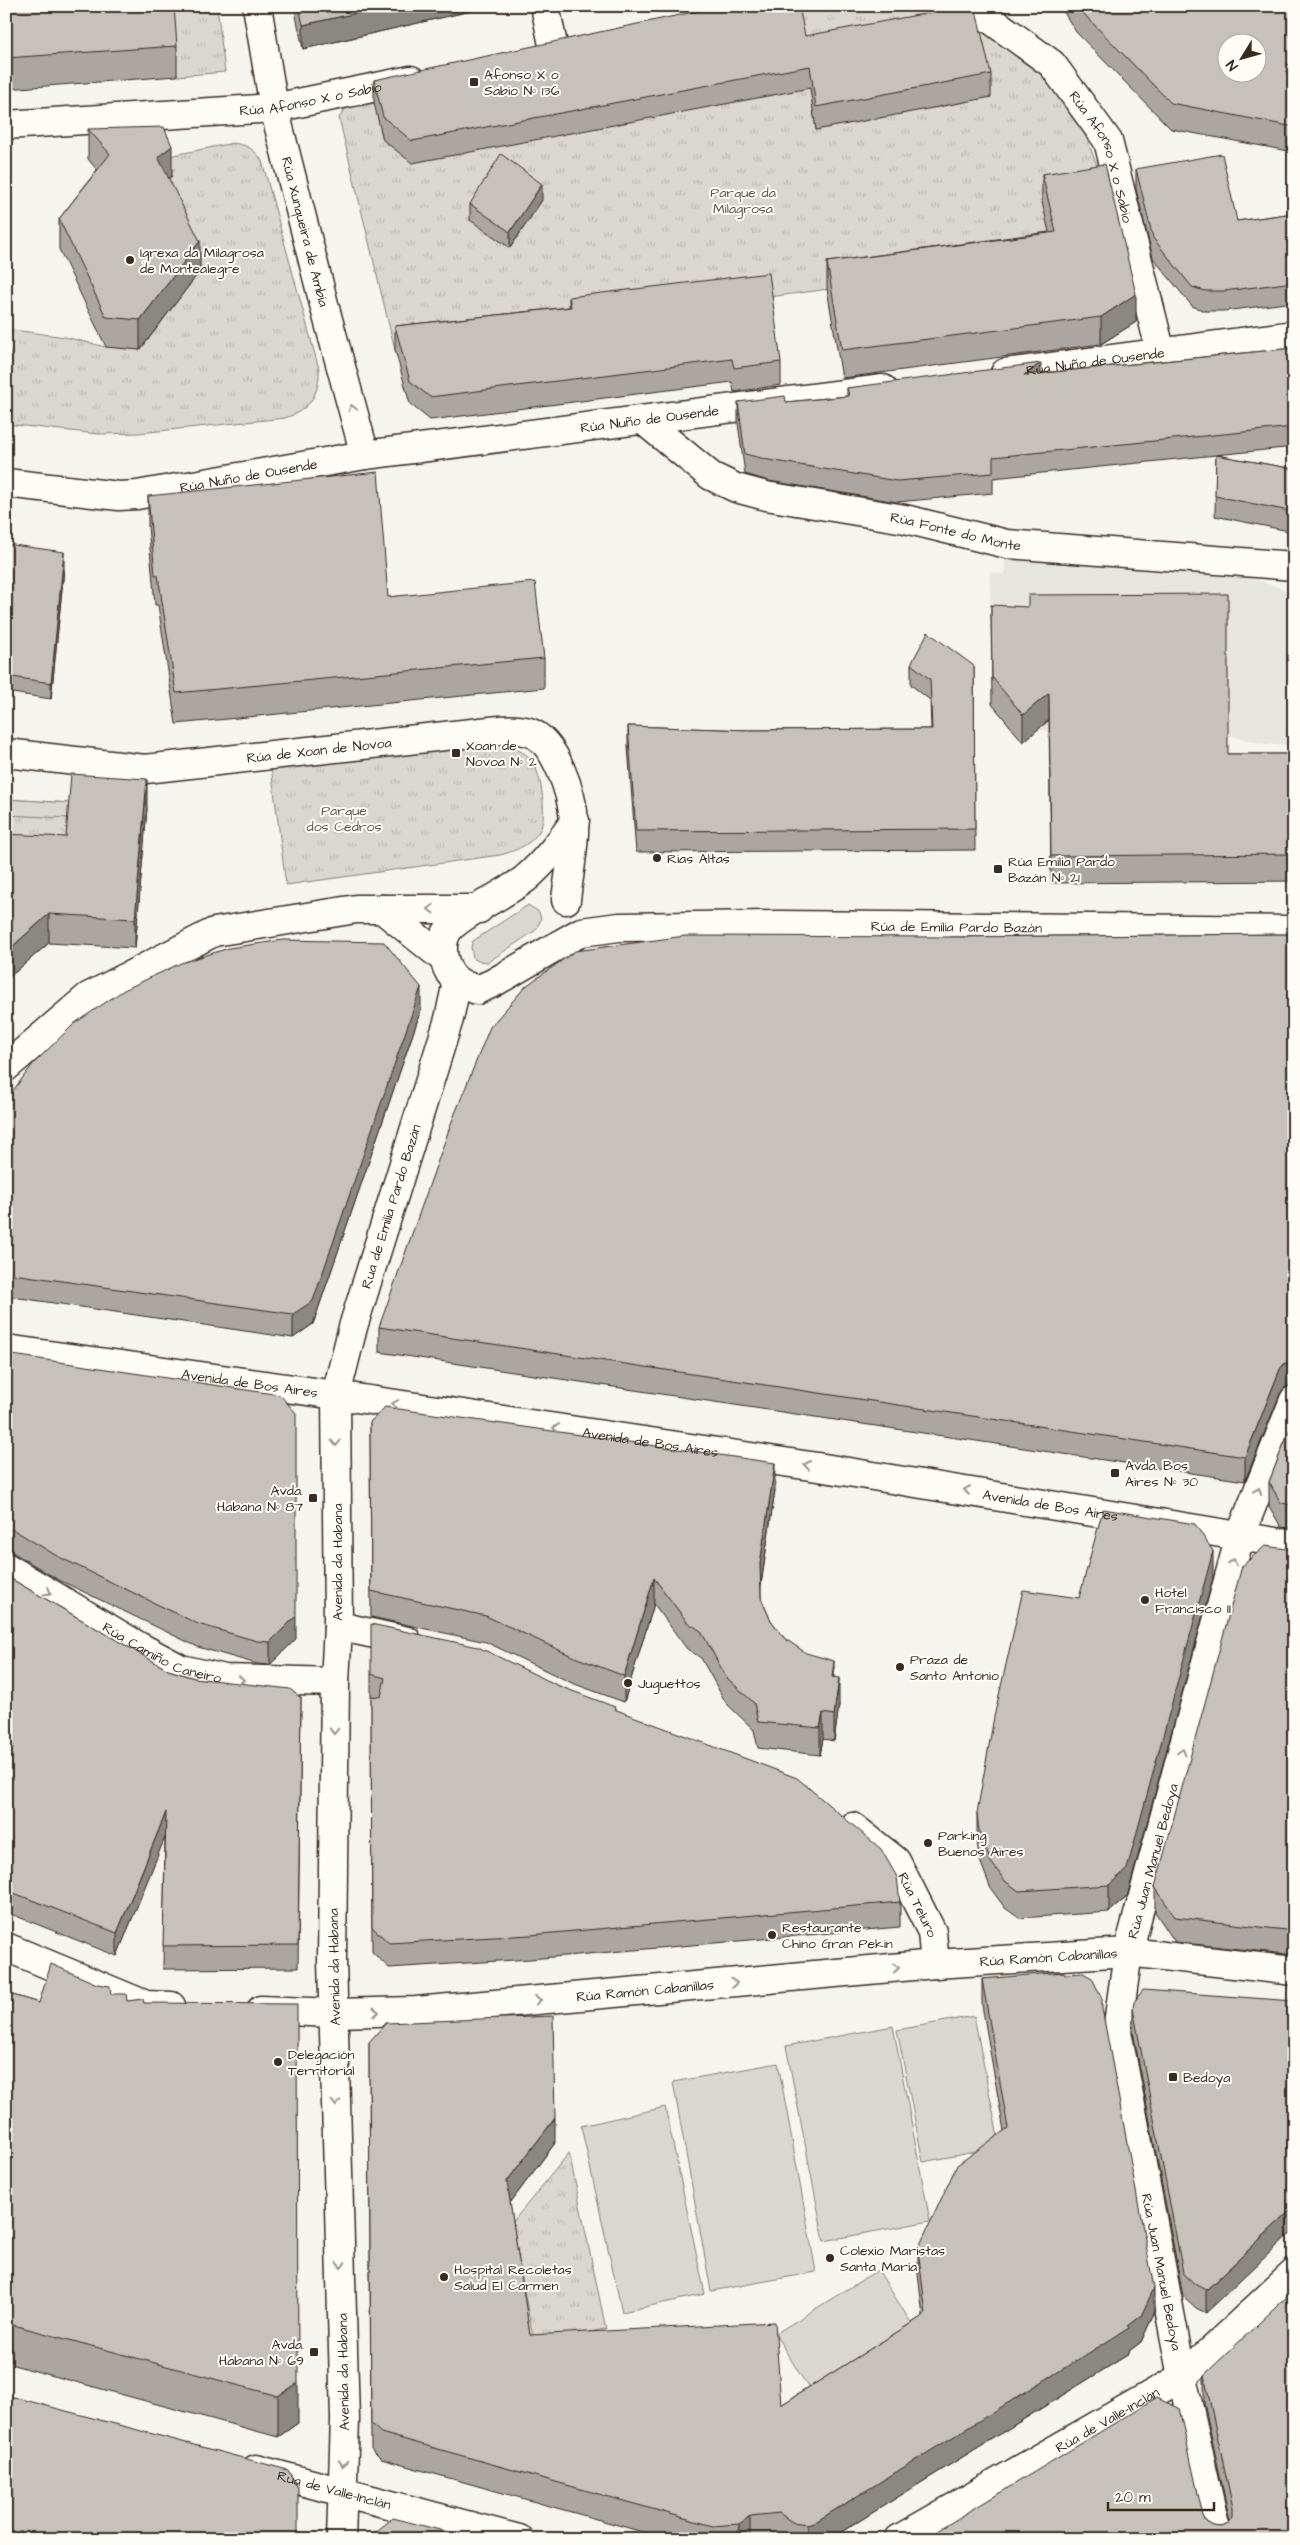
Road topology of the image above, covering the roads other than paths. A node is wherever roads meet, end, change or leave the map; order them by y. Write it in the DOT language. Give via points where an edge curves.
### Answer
graph roads {
  1 [pos="257,6"];
  2 [pos="544,6"];
  3 [pos="972,6"];
  4 [pos="525,56"];
  5 [pos="439,74"];
  6 [pos="274,108"];
  7 [pos="6,124"];
  8 [pos="1294,335"];
  9 [pos="1161,352"];
  10 [pos="979,376"];
  11 [pos="910,385"];
  12 [pos="643,420"];
  13 [pos="365,455"];
  14 [pos="6,483"];
  15 [pos="1294,566"];
  16 [pos="6,753"];
  17 [pos="575,821"];
  18 [pos="524,880"];
  19 [pos="567,907"];
  20 [pos="382,909"];
  21 [pos="479,909"];
  22 [pos="619,927"];
  23 [pos="1294,930"];
  24 [pos="547,950"];
  25 [pos="443,958"];
  26 [pos="467,986"];
  27 [pos="6,1067"];
  28 [pos="6,1349"];
  29 [pos="336,1395"];
  30 [pos="1294,1400"];
  31 [pos="1240,1536"];
  32 [pos="1294,1545"];
  33 [pos="6,1567"];
  34 [pos="338,1626"];
  35 [pos="434,1647"];
  36 [pos="335,1682"];
  37 [pos="837,1814"];
  38 [pos="6,1947"];
  39 [pos="1128,1952"];
  40 [pos="936,1964"];
  41 [pos="1294,1971"];
  42 [pos="192,2007"];
  43 [pos="239,2009"];
  44 [pos="334,2013"];
  45 [pos="1294,2273"];
  46 [pos="1182,2377"];
  47 [pos="227,2461"];
  48 [pos="342,2493"];
  49 [pos="341,2539"];
  50 [pos="518,2539"];
  51 [pos="898,2539"];
  52 [pos="1218,2539"];
  1 -- 6 [label="street, Rúa Xunqueira de Ambía"];
  2 -- 4 [label="street" via="566,48"];
  3 -- 9 [label="street, Rúa Afonso X o Sabio" via="1052,64 1108,141"];
  5 -- 6 [label="street, Rúa Afonso X o Sabio"];
  6 -- 7 [label="street, Rúa Afonso X o Sabio"];
  13 -- 6 [label="street, Rúa Xunqueira de Ambía, one-way"];
  8 -- 9 [label="street, Rúa Nuño de Ousende"];
  9 -- 10 [label="street, Rúa Nuño de Ousende"];
  11 -- 12 [label="street, Rúa Nuño de Ousende"];
  12 -- 13 [label="street, Rúa Nuño de Ousende"];
  12 -- 15 [label="street, Rúa Fonte do Monte" via="711,476 736,488 766,496 905,519 1008,544"];
  13 -- 14 [label="street, Rúa Nuño de Ousende" via="124,496"];
  16 -- 17 [label="street, Rúa de Xoan de Novoa" via="145,769 472,732 515,730 530,732 547,745 562,772"];
  17 -- 18 [label="street" via="551,855"];
  17 -- 19 [label="street, Rúa de Xoan de Novoa"];
  18 -- 19 [label="street, Rúa de Emilia Pardo Bazán" via="541,879 552,884"];
  18 -- 21 [label="street"];
  19 -- 22 [label="street, Rúa de Emilia Pardo Bazán"];
  19 -- 24 [label="street, Rúa de Emilia Pardo Bazán" via="565,929"];
  21 -- 20 [label="street, one-way"];
  20 -- 25 [label="street"];
  20 -- 27 [label="street" via="356,909 214,932 88,997"];
  21 -- 25 [label="street" via="447,932"];
  22 -- 23 [label="street, Rúa de Emilia Pardo Bazán" via="780,925"];
  22 -- 24 [label="street, Rúa de Emilia Pardo Bazán" via="581,932"];
  24 -- 26 [label="street, Rúa de Emilia Pardo Bazán" via="493,983"];
  25 -- 26 [label="street" via="448,972"];
  26 -- 29 [label="street, Rua de Emilia Pardo Bazán" via="449,1019 353,1327"];
  28 -- 29 [label="street, Avenida de Bos Aires"];
  31 -- 29 [label="street, Avenida de Bos Aires, one-way" via="824,1468"];
  29 -- 34 [label="street, Avenida da Habana, one-way"];
  31 -- 30 [label="street, Rúa Juan Manuel Bedoya, one-way"];
  31 -- 32 [label="street, Avenida de Bos Aires"];
  39 -- 31 [label="street, Rúa Juan Manuel Bedoya, one-way"];
  33 -- 36 [label="street, Rúa Camiño Caneiro, one-way" via="181,1669 225,1679"];
  34 -- 35 [label="street"];
  34 -- 36 [label="street, Avenida da Habana"];
  36 -- 44 [label="street, Avenida da Habana, one-way"];
  37 -- 40 [label="street, Rúa Teluro" via="896,1861 932,1932"];
  38 -- 42 [label="street" via="146,2005"];
  39 -- 40 [label="street, Rúa Ramón Cabanillas"];
  39 -- 41 [label="street, Rúa Ramón Cabanillas"];
  39 -- 46 [label="street, Rúa Juan Manuel Bedoya" via="1117,2031"];
  44 -- 40 [label="street, Rúa Ramón Cabanillas, one-way" via="416,2011"];
  43 -- 44 [label="street, Rúa Ramón Cabanillas"];
  44 -- 48 [label="street, Avenida da Habana, one-way" via="345,2419"];
  45 -- 46 [label="street, Rúa de Valle-Inclán"];
  46 -- 51 [label="street, Rúa de Valle-Inclán"];
  46 -- 52 [label="street, Rúa Juan Manuel Bedoya"];
  47 -- 48 [label="street, Rúa de Valle-Inclán"];
  48 -- 49 [label="street, Avenida da Habana"];
  48 -- 50 [label="street, Rúa de Valle-Inclán"];
}
